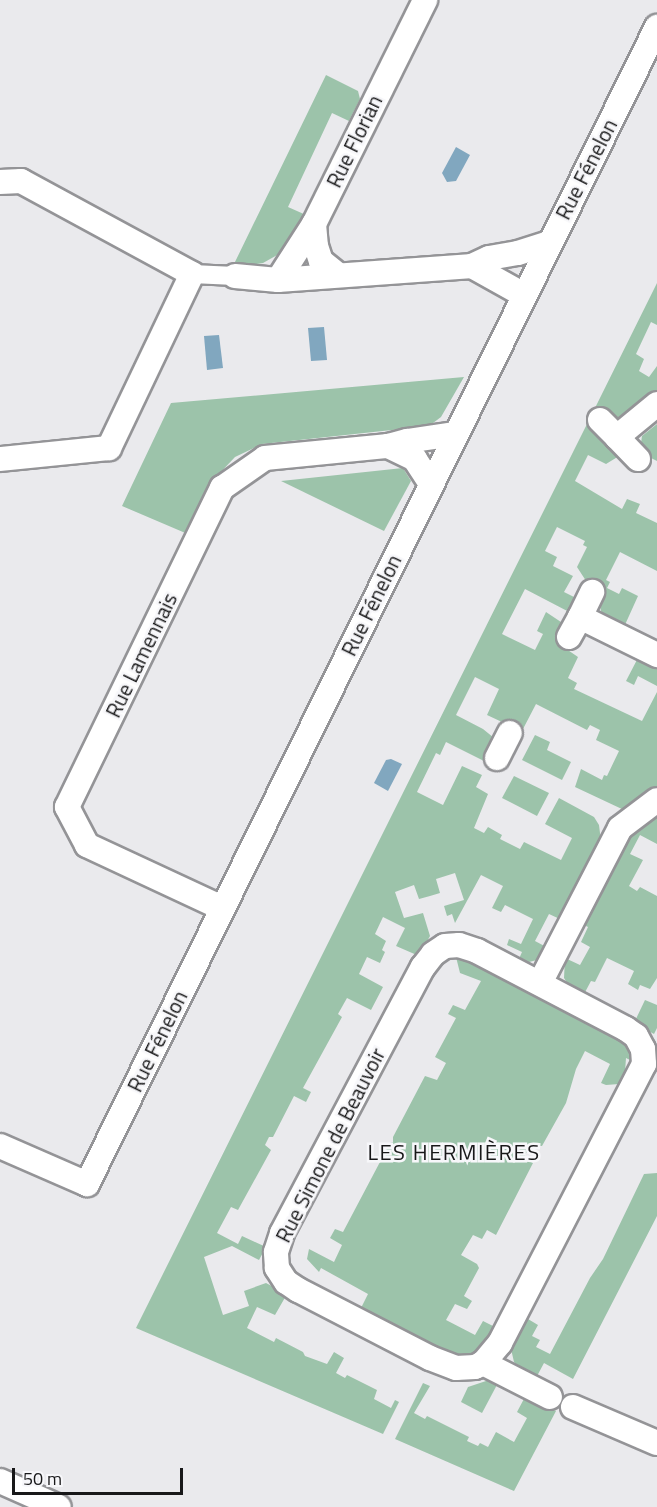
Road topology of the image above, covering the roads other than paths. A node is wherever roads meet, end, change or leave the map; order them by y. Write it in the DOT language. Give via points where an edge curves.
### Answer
graph roads {
  1 [pos="425,0"];
  2 [pos="657,27"];
  3 [pos="0,182"];
  4 [pos="314,224"];
  5 [pos="549,243"];
  6 [pos="472,266"];
  7 [pos="192,274"];
  8 [pos="338,275"];
  9 [pos="235,276"];
  10 [pos="278,280"];
  11 [pos="524,295"];
  12 [pos="657,404"];
  13 [pos="600,420"];
  14 [pos="455,434"];
  15 [pos="617,437"];
  16 [pos="388,446"];
  17 [pos="0,459"];
  18 [pos="638,459"];
  19 [pos="431,484"];
  20 [pos="592,591"];
  21 [pos="657,655"];
  22 [pos="510,733"];
  23 [pos="497,758"];
  24 [pos="657,800"];
  25 [pos="222,909"];
  26 [pos="540,982"];
  27 [pos="0,1146"];
  28 [pos="483,1363"];
  29 [pos="550,1397"];
  30 [pos="573,1407"];
  31 [pos="657,1443"];
  32 [pos="0,1481"];
  33 [pos="27,1501"];
  34 [pos="59,1507"];
  1 -- 4 [label="street, Rue Florian"];
  2 -- 5 [label="street, Rue Fénelon"];
  3 -- 7 [label="street" via="21,181"];
  4 -- 8 [label="street" via="321,261"];
  4 -- 10 [label="street, Rue Florian"];
  5 -- 6 [label="street"];
  5 -- 11 [label="street, Rue Fénelon"];
  6 -- 8 [label="street"];
  6 -- 11 [label="street"];
  7 -- 9 [label="street"];
  7 -- 17 [label="street" via="109,448"];
  8 -- 10 [label="street"];
  9 -- 10 [label="street"];
  11 -- 14 [label="street, Rue Fénelon"];
  12 -- 15 [label="street"];
  13 -- 15 [label="street"];
  14 -- 16 [label="street"];
  14 -- 19 [label="street, Rue Fénelon"];
  15 -- 18 [label="street"];
  16 -- 19 [label="street" via="415,459"];
  16 -- 25 [label="street, Rue Lamennais" via="265,458 222,488 67,807 87,845"];
  19 -- 25 [label="street, Rue Fénelon"];
  20 -- 21 [label="street" via="574,627"];
  22 -- 23 [label="street"];
  24 -- 26 [label="street" via="620,828"];
  25 -- 27 [label="street, Rue Fénelon" via="87,1184"];
  26 -- 28 [label="street, Rue Simone de Beauvoir" via="636,1036 644,1049 644,1064 500,1343"];
  26 -- 28 [label="street, Rue Simone de Beauvoir" via="459,945 445,946 433,954 282,1233 276,1252 277,1268 286,1282 298,1290 442,1364 456,1368"];
  28 -- 29 [label="street"];
  30 -- 31 [label="street"];
  32 -- 33 [label="street"];
  33 -- 34 [label="street"];
}
